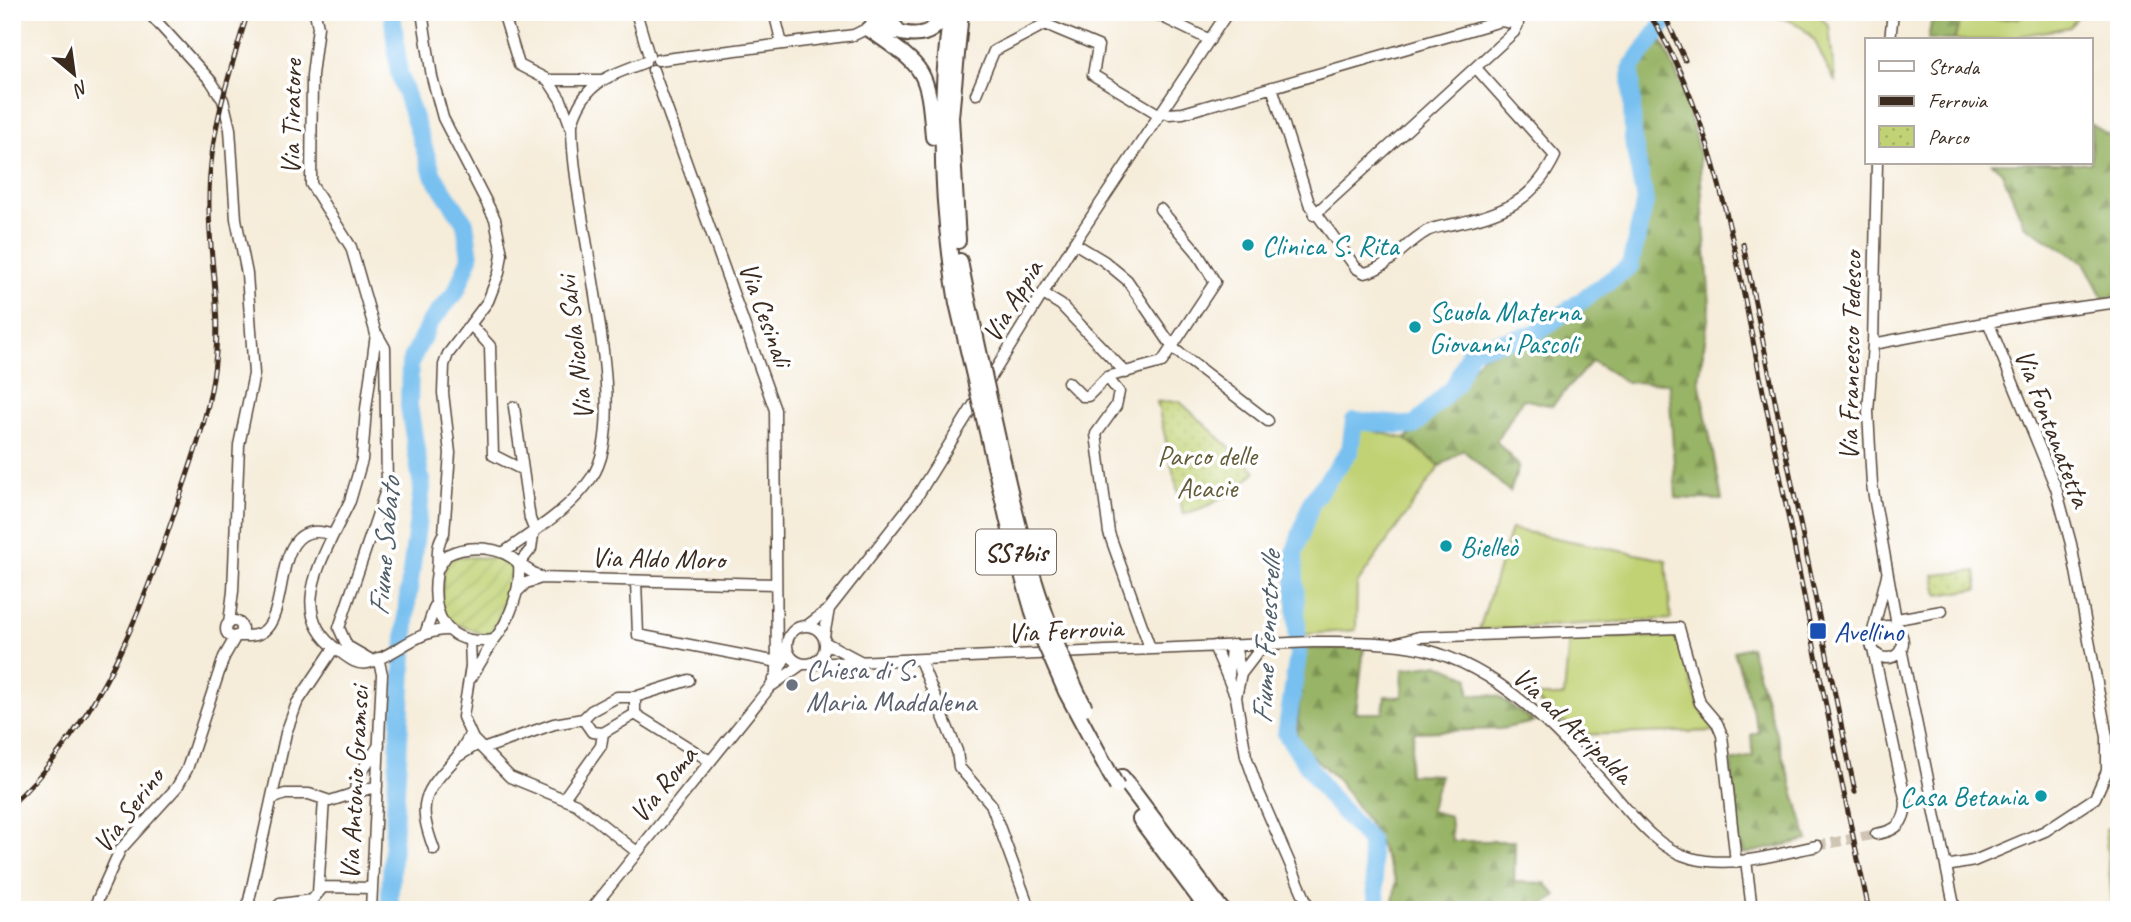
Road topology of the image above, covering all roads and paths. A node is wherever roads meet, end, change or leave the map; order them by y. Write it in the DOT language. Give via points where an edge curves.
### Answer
graph roads {
  1 [pos="148,12"];
  2 [pos="315,12"];
  3 [pos="422,12"];
  4 [pos="503,12"];
  5 [pos="636,12"];
  6 [pos="774,12"];
  7 [pos="944,12"];
  8 [pos="951,12"];
  9 [pos="961,12"];
  10 [pos="1152,12"];
  11 [pos="1228,12"];
  12 [pos="1893,12"];
  13 [pos="875,19"];
  14 [pos="1890,38"];
  15 [pos="1210,40"];
  16 [pos="782,44"];
  17 [pos="651,62"];
  18 [pos="1475,68"];
  19 [pos="548,80"];
  20 [pos="602,80"];
  21 [pos="1272,87"];
  22 [pos="976,94"];
  23 [pos="563,106"];
  24 [pos="576,110"];
  25 [pos="1161,113"];
  26 [pos="572,132"];
  27 [pos="1877,164"];
  28 [pos="942,168"];
  29 [pos="1160,209"];
  30 [pos="1314,215"];
  31 [pos="1074,243"];
  32 [pos="1043,294"];
  33 [pos="962,302"];
  34 [pos="2119,302"];
  35 [pos="1989,324"];
  36 [pos="471,325"];
  37 [pos="376,334"];
  38 [pos="1873,344"];
  39 [pos="1174,349"];
  40 [pos="1126,373"];
  41 [pos="1107,377"];
  42 [pos="1069,382"];
  43 [pos="514,407"];
  44 [pos="1268,421"];
  45 [pos="523,470"];
  46 [pos="534,529"];
  47 [pos="444,533"];
  48 [pos="333,535"];
  49 [pos="531,549"];
  50 [pos="455,550"];
  51 [pos="503,553"];
  52 [pos="519,564"];
  53 [pos="438,570"];
  54 [pos="1887,571"];
  55 [pos="541,578"];
  56 [pos="636,581"];
  57 [pos="775,584"];
  58 [pos="514,596"];
  59 [pos="435,606"];
  60 [pos="829,609"];
  61 [pos="1942,611"];
  62 [pos="776,612"];
  63 [pos="1897,619"];
  64 [pos="808,625"];
  65 [pos="235,629"];
  66 [pos="447,630"];
  67 [pos="793,631"];
  68 [pos="1898,631"];
  69 [pos="425,634"];
  70 [pos="1872,637"];
  71 [pos="470,640"];
  72 [pos="494,640"];
  73 [pos="825,640"];
  74 [pos="1282,643"];
  75 [pos="1264,644"];
  76 [pos="1233,645"];
  77 [pos="1390,645"];
  78 [pos="1214,646"];
  79 [pos="334,648"];
  80 [pos="1150,648"];
  81 [pos="784,649"];
  82 [pos="1873,649"];
  83 [pos="1893,654"];
  84 [pos="375,659"];
  85 [pos="920,660"];
  86 [pos="778,662"];
  87 [pos="864,663"];
  88 [pos="806,664"];
  89 [pos="777,674"];
  90 [pos="1241,674"];
  91 [pos="1878,675"];
  92 [pos="689,680"];
  93 [pos="467,684"];
  94 [pos="1229,684"];
  95 [pos="770,687"];
  96 [pos="635,696"];
  97 [pos="1236,697"];
  98 [pos="635,714"];
  99 [pos="583,719"];
  100 [pos="603,733"];
  101 [pos="470,735"];
  102 [pos="379,745"];
  103 [pos="480,746"];
  104 [pos="457,757"];
  105 [pos="710,761"];
  106 [pos="1120,782"];
  107 [pos="377,786"];
  108 [pos="355,793"];
  109 [pos="272,799"];
  110 [pos="324,799"];
  111 [pos="564,799"];
  112 [pos="1876,834"];
  113 [pos="1817,846"];
  114 [pos="434,849"];
  115 [pos="637,852"];
  116 [pos="1741,861"];
  117 [pos="1946,866"];
  118 [pos="372,888"];
  119 [pos="318,893"];
  120 [pos="93,910"];
  121 [pos="252,910"];
  122 [pos="275,910"];
  123 [pos="371,910"];
  124 [pos="591,910"];
  125 [pos="1030,910"];
  126 [pos="1208,910"];
  127 [pos="1222,910"];
  128 [pos="1310,910"];
  129 [pos="1752,910"];
  130 [pos="1955,910"];
  1 -- 65 [label="street, Via Serino" via="211,81 223,100 230,129 254,374 239,445"];
  2 -- 37 [label="street, Via Tiratore" via="311,184 351,247"];
  3 -- 36 [label="street" via="443,118 486,199 500,238 502,254 495,287"];
  4 -- 19 [label="street" via="519,65"];
  5 -- 17 [label="street, Via Cesinali"];
  6 -- 16 [label="street"];
  7 -- 13 [label="highway" via="929,33 904,34"];
  8 -- 28 [label="highway, SS7bis" via="941,102"];
  9 -- 33 [label="highway, SS7bis" via="951,117"];
  10 -- 15 [label="street"];
  11 -- 15 [label="street, Via Appia"];
  12 -- 14 [label="street"];
  13 -- 16 [label="street" via="853,35"];
  13 -- 28 [label="highway" via="924,75"];
  15 -- 25 [label="street, Via Appia"];
  16 -- 17 [label="street"];
  17 -- 20 [label="street"];
  17 -- 57 [label="street, Via Cesinali" via="775,410"];
  18 -- 21 [label="street" via="1518,24 1501,21"];
  18 -- 30 [label="street"];
  18 -- 30 [label="street" via="1555,156 1530,195 1494,214 1429,230 1365,273"];
  19 -- 20 [label="street"];
  19 -- 23 [label="street"];
  20 -- 24 [label="street" via="590,88"];
  21 -- 25 [label="street" via="1183,113"];
  21 -- 30 [label="street"];
  22 -- 25 [label="street" via="994,51 1045,24 1098,46 1093,75"];
  23 -- 24 [label="street"];
  23 -- 26 [label="street"];
  24 -- 26 [label="street"];
  25 -- 31 [label="street, Via Appia"];
  26 -- 46 [label="street, Via Nicola Salvi" via="605,373 608,428 603,456 593,476 570,504"];
  27 -- 38 [label="street, Via Francesco Tedesco"];
  28 -- 33 [label="highway, SS7bis"];
  29 -- 39 [label="street" via="1196,251 1214,282"];
  31 -- 32 [label="street, Via Appia"];
  31 -- 39 [label="street" via="1128,280"];
  32 -- 40 [label="street" via="1061,305"];
  32 -- 60 [label="street, Via Appia" via="916,498"];
  33 -- 106 [label="highway, SS7bis, bridge" via="1039,596 1078,695"];
  34 -- 35 [label="street, Via Fontanatetta"];
  35 -- 38 [label="street, Via Fontanatetta"];
  35 -- 117 [label="street, Via Fontanatetta" via="2062,507 2107,737 2107,771 2095,798 2045,831 1974,861"];
  36 -- 45 [label="street" via="490,346 492,455"];
  36 -- 47 [label="street" via="444,365 450,453"];
  37 -- 48 [label="street, Via Tiratore" via="362,460 350,501"];
  37 -- 84 [label="street, Via Tiratore" via="385,348 387,487 339,628 347,646"];
  38 -- 54 [label="street, Via Francesco Tedesco" via="1868,412 1872,485"];
  39 -- 40 [label="street" via="1163,362"];
  39 -- 44 [label="street"];
  40 -- 41 [label="street"];
  41 -- 42 [label="street" via="1088,396 1082,396"];
  41 -- 80 [label="street" via="1119,392 1116,406 1096,434 1109,533"];
  43 -- 45 [label="street"];
  45 -- 46 [label="street"];
  46 -- 49 [label="street"];
  46 -- 51 [label="street, Via Nicola Salvi"];
  47 -- 50 [label="street"];
  47 -- 53 [label="street" via="438,544"];
  48 -- 65 [label="street" via="315,533 297,542 285,561 269,626 257,635"];
  48 -- 79 [label="street, Via Tiratore" via="309,594 319,629"];
  49 -- 52 [label="street"];
  49 -- 55 [label="street" via="533,567"];
  50 -- 51 [label="street"];
  50 -- 53 [label="street" via="440,561"];
  51 -- 52 [label="street"];
  52 -- 55 [label="street"];
  52 -- 58 [label="street"];
  53 -- 59 [label="street"];
  54 -- 63 [label="street, Via Francesco Tedesco"];
  54 -- 70 [label="street"];
  55 -- 56 [label="street, Via Aldo Moro"];
  55 -- 58 [label="street" via="526,583"];
  56 -- 57 [label="street, Via Aldo Moro"];
  56 -- 86 [label="street" via="638,635"];
  57 -- 62 [label="street, Via Cesinali"];
  58 -- 72 [label="street" via="506,624"];
  59 -- 66 [label="street"];
  59 -- 69 [label="street"];
  60 -- 64 [label="street, Via Appia"];
  60 -- 73 [label="street, Via Appia"];
  61 -- 63 [label="street"];
  62 -- 67 [label="street"];
  62 -- 81 [label="street, Via Cesinali"];
  63 -- 68 [label="street, Via Francesco Tedesco"];
  64 -- 67 [label="street"];
  64 -- 73 [label="street"];
  65 -- 120 [label="street, Via Serino" via="187,769 177,787 120,850"];
  66 -- 69 [label="street, Via Antonio Gramsci"];
  66 -- 71 [label="street"];
  67 -- 81 [label="street"];
  68 -- 70 [label="street" via="1883,627"];
  68 -- 83 [label="street" via="1902,639"];
  69 -- 84 [label="street, Via Antonio Gramsci"];
  70 -- 82 [label="street"];
  71 -- 72 [label="street"];
  71 -- 93 [label="street"];
  72 -- 93 [label="street"];
  73 -- 87 [label="street"];
  73 -- 88 [label="street" via="823,654"];
  74 -- 75 [label="street, Via Ferrovia"];
  74 -- 77 [label="street, Via ad Atripalda"];
  75 -- 76 [label="street, Via Ferrovia"];
  75 -- 90 [label="street"];
  76 -- 78 [label="street, Via Ferrovia"];
  76 -- 90 [label="street"];
  76 -- 94 [label="street"];
  77 -- 116 [label="street, Via ad Atripalda" via="1424,649 1504,684 1649,834 1690,858"];
  77 -- 116 [label="street" via="1419,637 1679,628 1700,704 1722,735"];
  78 -- 80 [label="street, Via Ferrovia"];
  78 -- 94 [label="street"];
  79 -- 84 [label="street" via="358,663"];
  79 -- 109 [label="street" via="297,703"];
  80 -- 85 [label="street, Via Ferrovia"];
  81 -- 86 [label="street, Via Roma"];
  81 -- 88 [label="street"];
  81 -- 89 [label="street, Via Roma"];
  82 -- 83 [label="street"];
  82 -- 91 [label="street"];
  83 -- 91 [label="street" via="1880,664"];
  83 -- 117 [label="street" via="1905,669"];
  84 -- 102 [label="street, Via Antonio Gramsci" via="382,674"];
  85 -- 87 [label="street, Via Ferrovia"];
  85 -- 125 [label="street" via="957,751 958,768 991,804"];
  86 -- 89 [label="street, Via Roma"];
  87 -- 88 [label="street, Via Ferrovia"];
  88 -- 95 [label="street, Via Roma"];
  89 -- 95 [label="street, Via Roma"];
  90 -- 97 [label="street"];
  91 -- 112 [label="street" via="1906,803 1902,823 1890,832"];
  92 -- 96 [label="street"];
  93 -- 101 [label="street" via="463,717"];
  94 -- 97 [label="street"];
  95 -- 105 [label="street, Via Roma"];
  96 -- 98 [label="street"];
  96 -- 99 [label="street" via="617,697"];
  97 -- 128 [label="street" via="1246,756"];
  98 -- 100 [label="street"];
  98 -- 105 [label="street"];
  99 -- 100 [label="street" via="592,732"];
  99 -- 103 [label="street"];
  100 -- 111 [label="street" via="601,746"];
  101 -- 103 [label="street"];
  101 -- 104 [label="street"];
  102 -- 107 [label="street, Via Antonio Gramsci"];
  102 -- 108 [label="street" via="356,780"];
  103 -- 104 [label="street"];
  103 -- 111 [label="street" via="520,784"];
  104 -- 114 [label="street" via="424,799 424,822"];
  105 -- 115 [label="street, Via Roma"];
  106 -- 126 [label="highway, SS7bis"];
  106 -- 127 [label="highway, SS7bis"];
  107 -- 108 [label="street"];
  107 -- 118 [label="street, Via Antonio Gramsci"];
  108 -- 110 [label="street"];
  109 -- 110 [label="street" via="309,794"];
  109 -- 121 [label="street" via="248,905"];
  110 -- 119 [label="street"];
  111 -- 115 [label="street"];
  113 -- 116 [label="street, Via ad Atripalda"];
  115 -- 124 [label="street, Via Roma"];
  116 -- 129 [label="street"];
  117 -- 130 [label="street"];
  118 -- 119 [label="street" via="323,887"];
  118 -- 123 [label="street, Via Antonio Gramsci"];
  119 -- 122 [label="street" via="312,900 280,904"];
}
